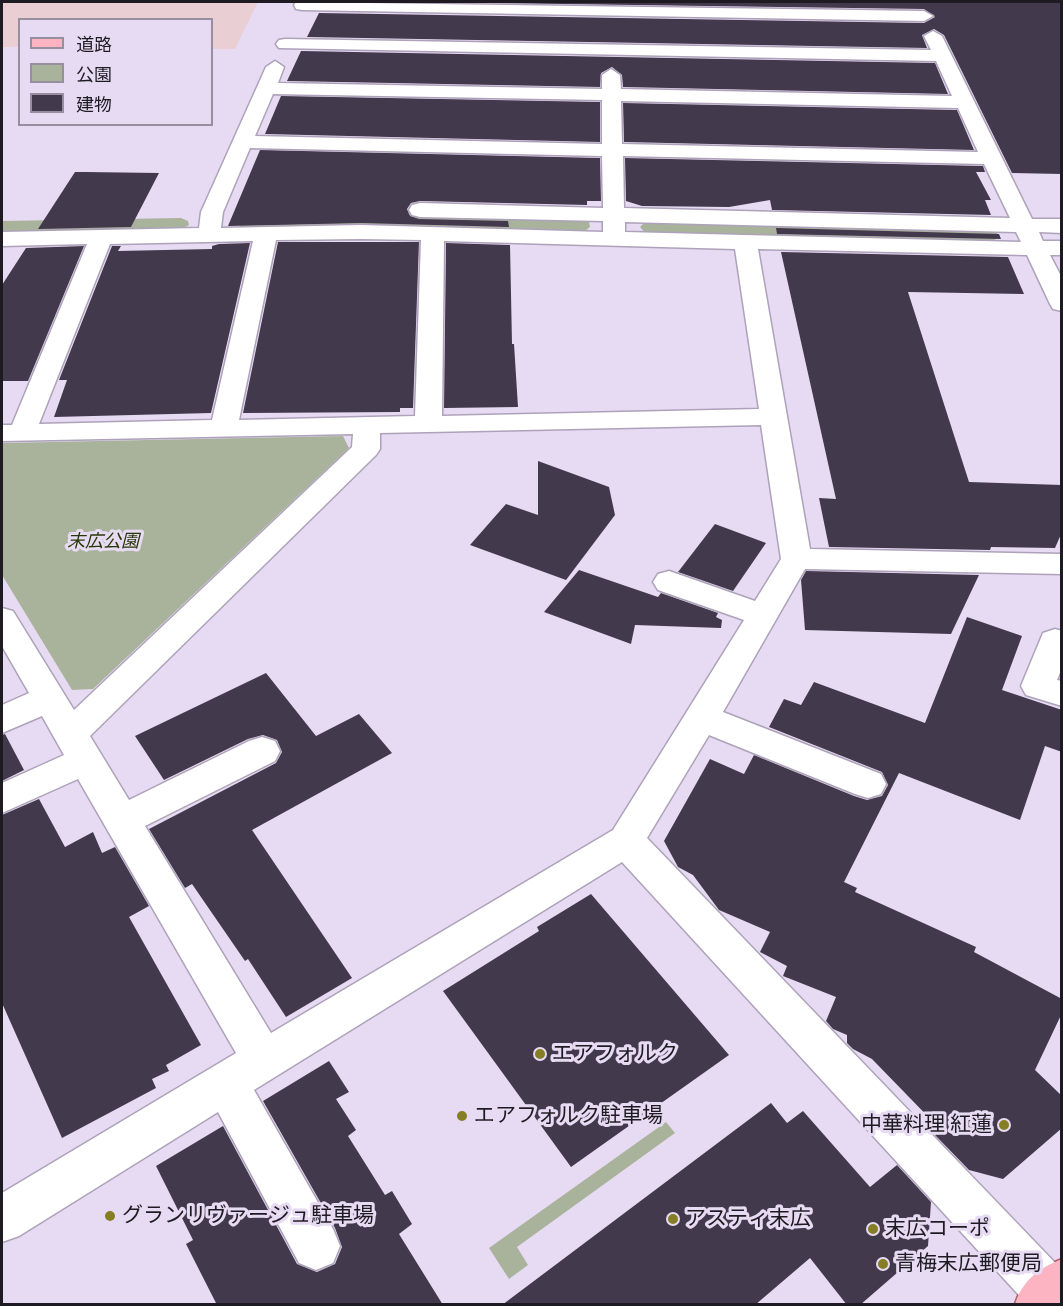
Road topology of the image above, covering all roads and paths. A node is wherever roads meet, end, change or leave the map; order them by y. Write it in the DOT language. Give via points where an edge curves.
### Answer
graph roads {
  1 [pos="303,3"];
  2 [pos="610,6"];
  3 [pos="920,9"];
  4 [pos="285,44"];
  5 [pos="611,50"];
  6 [pos="943,56"];
  7 [pos="266,88"];
  8 [pos="612,95"];
  9 [pos="965,102"];
  10 [pos="243,142"];
  11 [pos="613,150"];
  12 [pos="992,158"];
  13 [pos="396,210"];
  14 [pos="221,212"];
  15 [pos="188,213"];
  16 [pos="613,214"];
  17 [pos="1023,224"];
  18 [pos="1062,226"];
  19 [pos="433,233"];
  20 [pos="266,234"];
  21 [pos="209,235"];
  22 [pos="101,237"];
  23 [pos="614,238"];
  24 [pos="2,239"];
  25 [pos="746,243"];
  26 [pos="1034,247"];
  27 [pos="1062,248"];
  28 [pos="1062,304"];
  29 [pos="773,417"];
  30 [pos="428,423"];
  31 [pos="367,426"];
  32 [pos="224,427"];
  33 [pos="12,433"];
  34 [pos="796,559"];
  35 [pos="1062,564"];
  36 [pos="669,582"];
  37 [pos="763,615"];
  38 [pos="2,619"];
  39 [pos="1055,641"];
  40 [pos="1062,694"];
  41 [pos="48,699"];
  42 [pos="702,718"];
  43 [pos="2,720"];
  44 [pos="76,748"];
  45 [pos="262,751"];
  46 [pos="868,784"];
  47 [pos="2,799"];
  48 [pos="120,821"];
  49 [pos="626,841"];
  50 [pos="263,1059"];
  51 [pos="225,1082"];
  52 [pos="2,1219"];
  53 [pos="315,1246"];
  54 [pos="1051,1294"];
  1 -- 2 [label="street"];
  1 -- 4 [label="street"];
  2 -- 3 [label="street"];
  2 -- 5 [label="street"];
  3 -- 6 [label="street"];
  4 -- 5 [label="street"];
  4 -- 7 [label="street"];
  5 -- 6 [label="street"];
  5 -- 8 [label="street"];
  6 -- 9 [label="street"];
  7 -- 8 [label="street"];
  7 -- 10 [label="street"];
  8 -- 9 [label="street"];
  8 -- 11 [label="street"];
  9 -- 12 [label="street"];
  10 -- 11 [label="street"];
  10 -- 14 [label="street"];
  11 -- 12 [label="street"];
  11 -- 16 [label="street"];
  12 -- 17 [label="street"];
  13 -- 16 [label="street"];
  14 -- 15 [label="street"];
  14 -- 21 [label="street"];
  16 -- 17 [label="street"];
  16 -- 23 [label="street"];
  17 -- 18 [label="street"];
  17 -- 26 [label="street"];
  19 -- 20 [label="street"];
  19 -- 23 [label="street"];
  19 -- 30 [label="street"];
  20 -- 21 [label="street"];
  20 -- 32 [label="street"];
  21 -- 22 [label="street"];
  22 -- 24 [label="street"];
  22 -- 33 [label="street"];
  23 -- 25 [label="street"];
  25 -- 26 [label="street"];
  25 -- 29 [label="street"];
  26 -- 27 [label="street"];
  26 -- 28 [label="street"];
  29 -- 30 [label="street"];
  29 -- 34 [label="street"];
  30 -- 31 [label="street"];
  31 -- 32 [label="street"];
  31 -- 44 [label="street" via="366,450"];
  32 -- 33 [label="street"];
  34 -- 35 [label="street"];
  34 -- 37 [label="street"];
  36 -- 37 [label="street"];
  37 -- 42 [label="street"];
  38 -- 41 [label="street"];
  39 -- 40 [label="street" via="1038,686"];
  41 -- 43 [label="street"];
  41 -- 44 [label="street"];
  42 -- 46 [label="street"];
  42 -- 49 [label="street"];
  44 -- 47 [label="street"];
  44 -- 48 [label="street"];
  45 -- 48 [label="street"];
  48 -- 50 [label="street"];
  49 -- 50 [label="street"];
  49 -- 54 [label="street"];
  50 -- 51 [label="street"];
  51 -- 52 [label="street"];
  51 -- 53 [label="street"];
}
